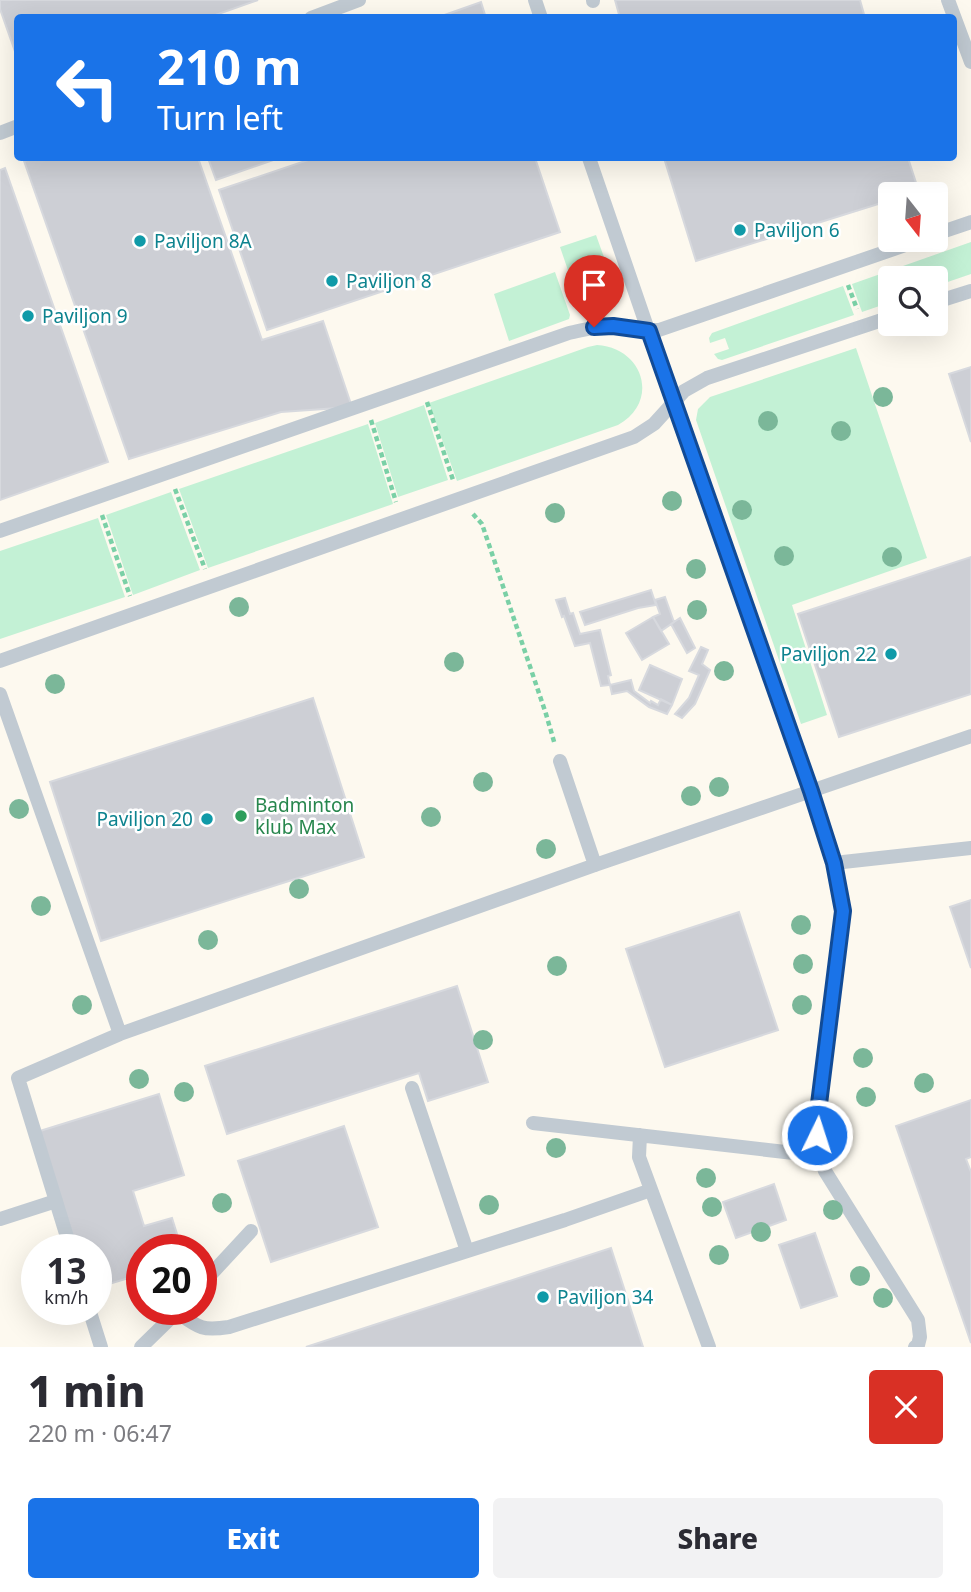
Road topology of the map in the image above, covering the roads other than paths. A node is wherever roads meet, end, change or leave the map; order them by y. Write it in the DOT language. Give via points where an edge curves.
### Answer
graph roads {
  1 [pos="359,0"];
  2 [pos="322,14"];
  3 [pos="957,24"];
  4 [pos="971,62"];
  5 [pos="590,161"];
  6 [pos="971,222"];
  7 [pos="948,230"];
  8 [pos="885,252"];
  9 [pos="971,291"];
  10 [pos="948,298"];
  11 [pos="878,322"];
  12 [pos="649,331"];
  13 [pos="673,403"];
  14 [pos="0,531"];
  15 [pos="0,661"];
  16 [pos="0,694"];
  17 [pos="971,736"];
  18 [pos="560,761"];
  19 [pos="811,791"];
  20 [pos="971,848"];
  21 [pos="834,863"];
  22 [pos="595,865"];
  23 [pos="120,1034"];
  24 [pos="412,1088"];
  25 [pos="533,1123"];
  26 [pos="639,1135"];
  27 [pos="820,1156"];
  28 [pos="651,1190"];
  29 [pos="56,1200"];
  30 [pos="0,1219"];
  31 [pos="251,1231"];
  32 [pos="66,1234"];
  33 [pos="467,1251"];
  34 [pos="217,1268"];
  35 [pos="94,1325"];
  36 [pos="163,1325"];
  37 [pos="196,1325"];
  38 [pos="101,1347"];
  39 [pos="141,1347"];
  40 [pos="709,1347"];
  41 [pos="915,1347"];
  1 -- 2 [label="lane"];
  3 -- 4 [label="lane"];
  5 -- 12 [label="lane"];
  6 -- 7 [label="lane"];
  8 -- 12 [label="lane"];
  9 -- 10 [label="lane"];
  11 -- 13 [label="lane" via="707,378"];
  12 -- 13 [label="lane"];
  12 -- 14 [label="lane" via="613,326 582,330"];
  13 -- 15 [label="lane" via="634,437"];
  13 -- 19 [label="lane"];
  16 -- 23 [label="lane"];
  17 -- 19 [label="lane"];
  18 -- 22 [label="lane"];
  19 -- 21 [label="lane"];
  19 -- 22 [label="lane"];
  20 -- 21 [label="lane"];
  21 -- 27 [label="lane" via="843,911 817,1120"];
  22 -- 23 [label="lane"];
  23 -- 29 [label="lane" via="18,1078"];
  24 -- 33 [label="lane"];
  25 -- 26 [label="lane"];
  26 -- 27 [label="lane"];
  26 -- 28 [label="lane" via="639,1157"];
  27 -- 41 [label="lane" via="918,1320 920,1337"];
  28 -- 33 [label="lane"];
  28 -- 40 [label="lane"];
  29 -- 30 [label="lane"];
  29 -- 32 [label="lane"];
  31 -- 34 [label="lane"];
  33 -- 37 [label="lane" via="229,1327"];
  35 -- 38 [label="lane"];
  36 -- 39 [label="lane"];
}
